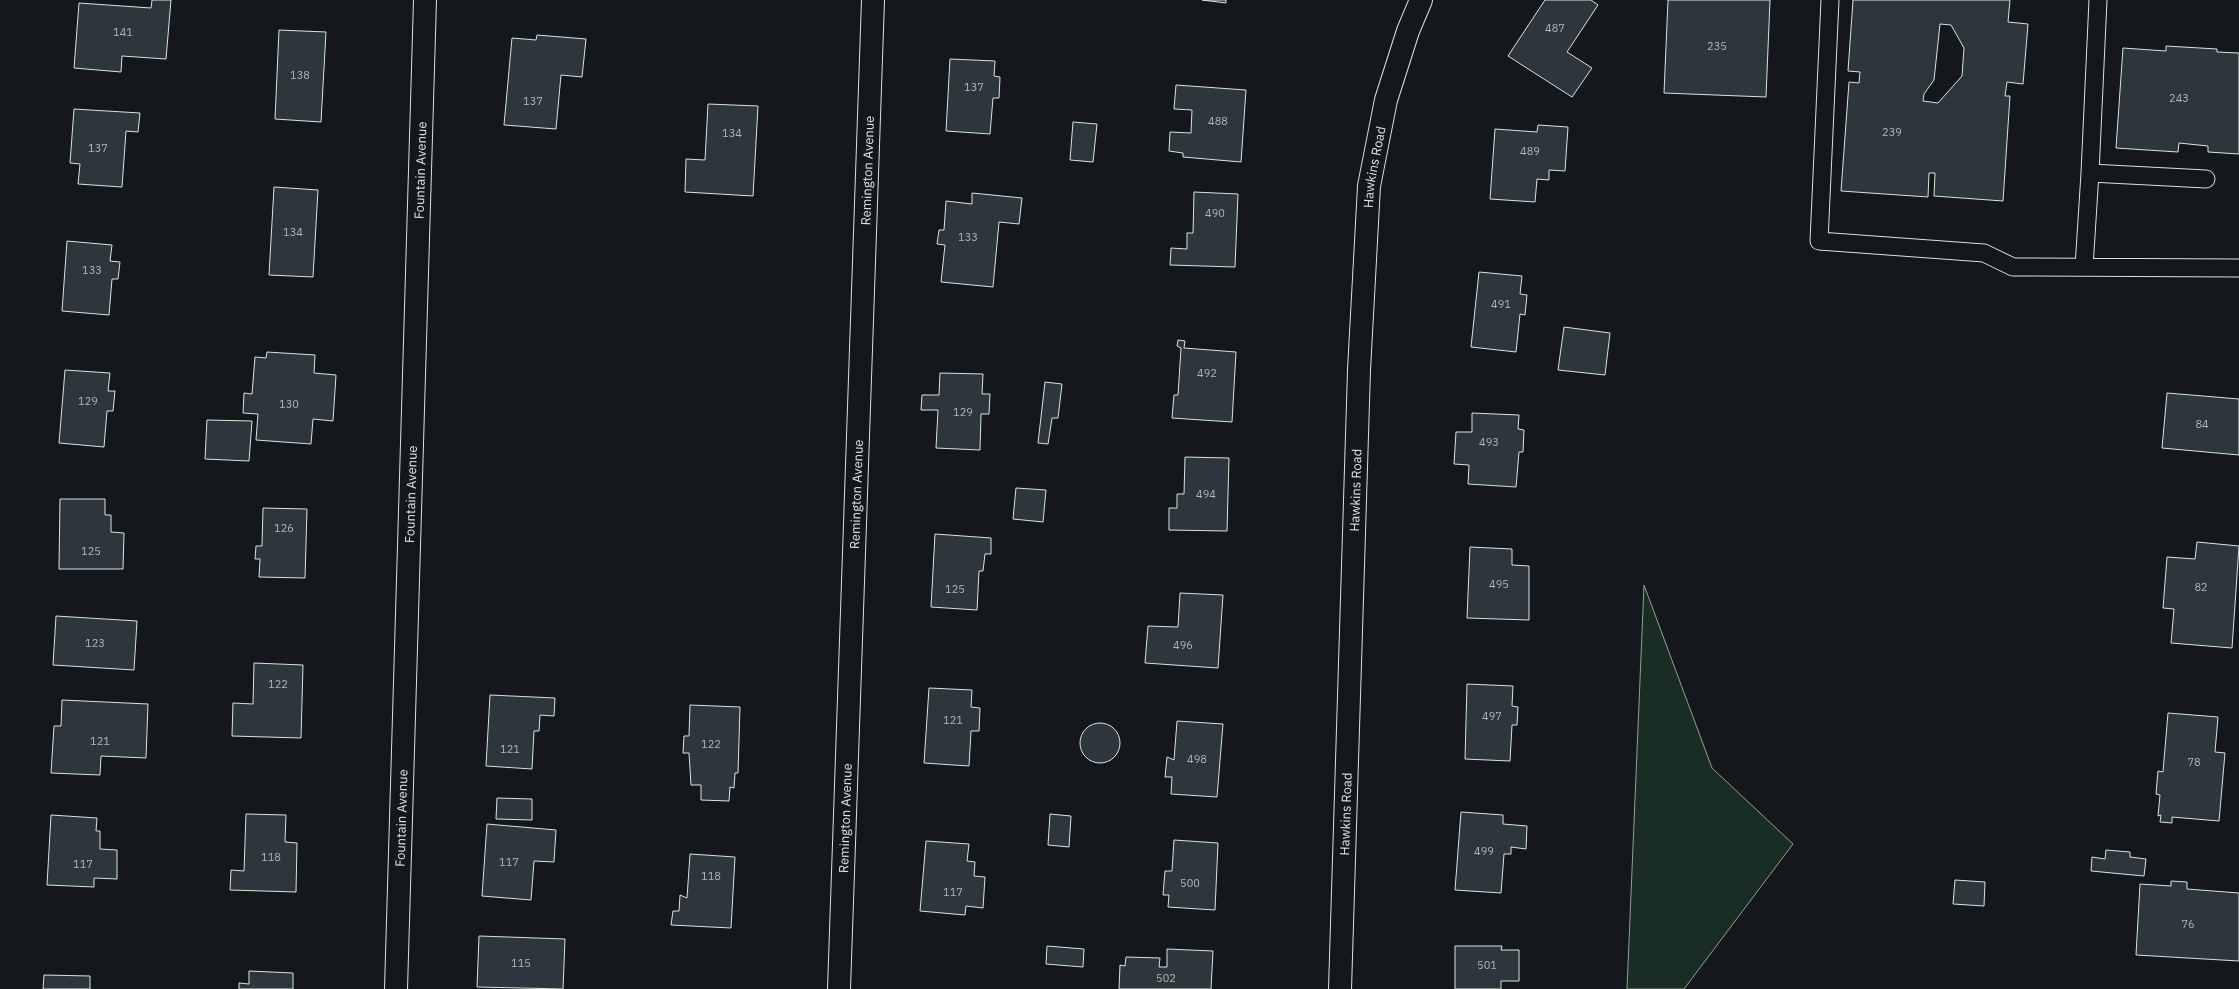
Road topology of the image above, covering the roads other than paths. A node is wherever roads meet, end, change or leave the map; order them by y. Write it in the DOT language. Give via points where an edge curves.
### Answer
graph roads {
  1 [pos="425,0"];
  2 [pos="873,0"];
  3 [pos="1421,0"];
  4 [pos="1830,0"];
  5 [pos="2098,0"];
  6 [pos="2090,173"];
  7 [pos="2206,179"];
  8 [pos="2084,267"];
  9 [pos="2239,268"];
  10 [pos="396,989"];
  11 [pos="839,989"];
  12 [pos="1340,989"];
  1 -- 10 [label="street, Fountain Avenue"];
  2 -- 11 [label="street, Remington Avenue"];
  3 -- 12 [label="street, Hawkins Road" via="1408,31 1386,100 1369,186 1359,378"];
  4 -- 8 [label="lane" via="1819,241 1984,253 2013,267"];
  5 -- 6 [label="lane"];
  6 -- 7 [label="lane"];
  6 -- 8 [label="lane"];
  8 -- 9 [label="lane"];
}
